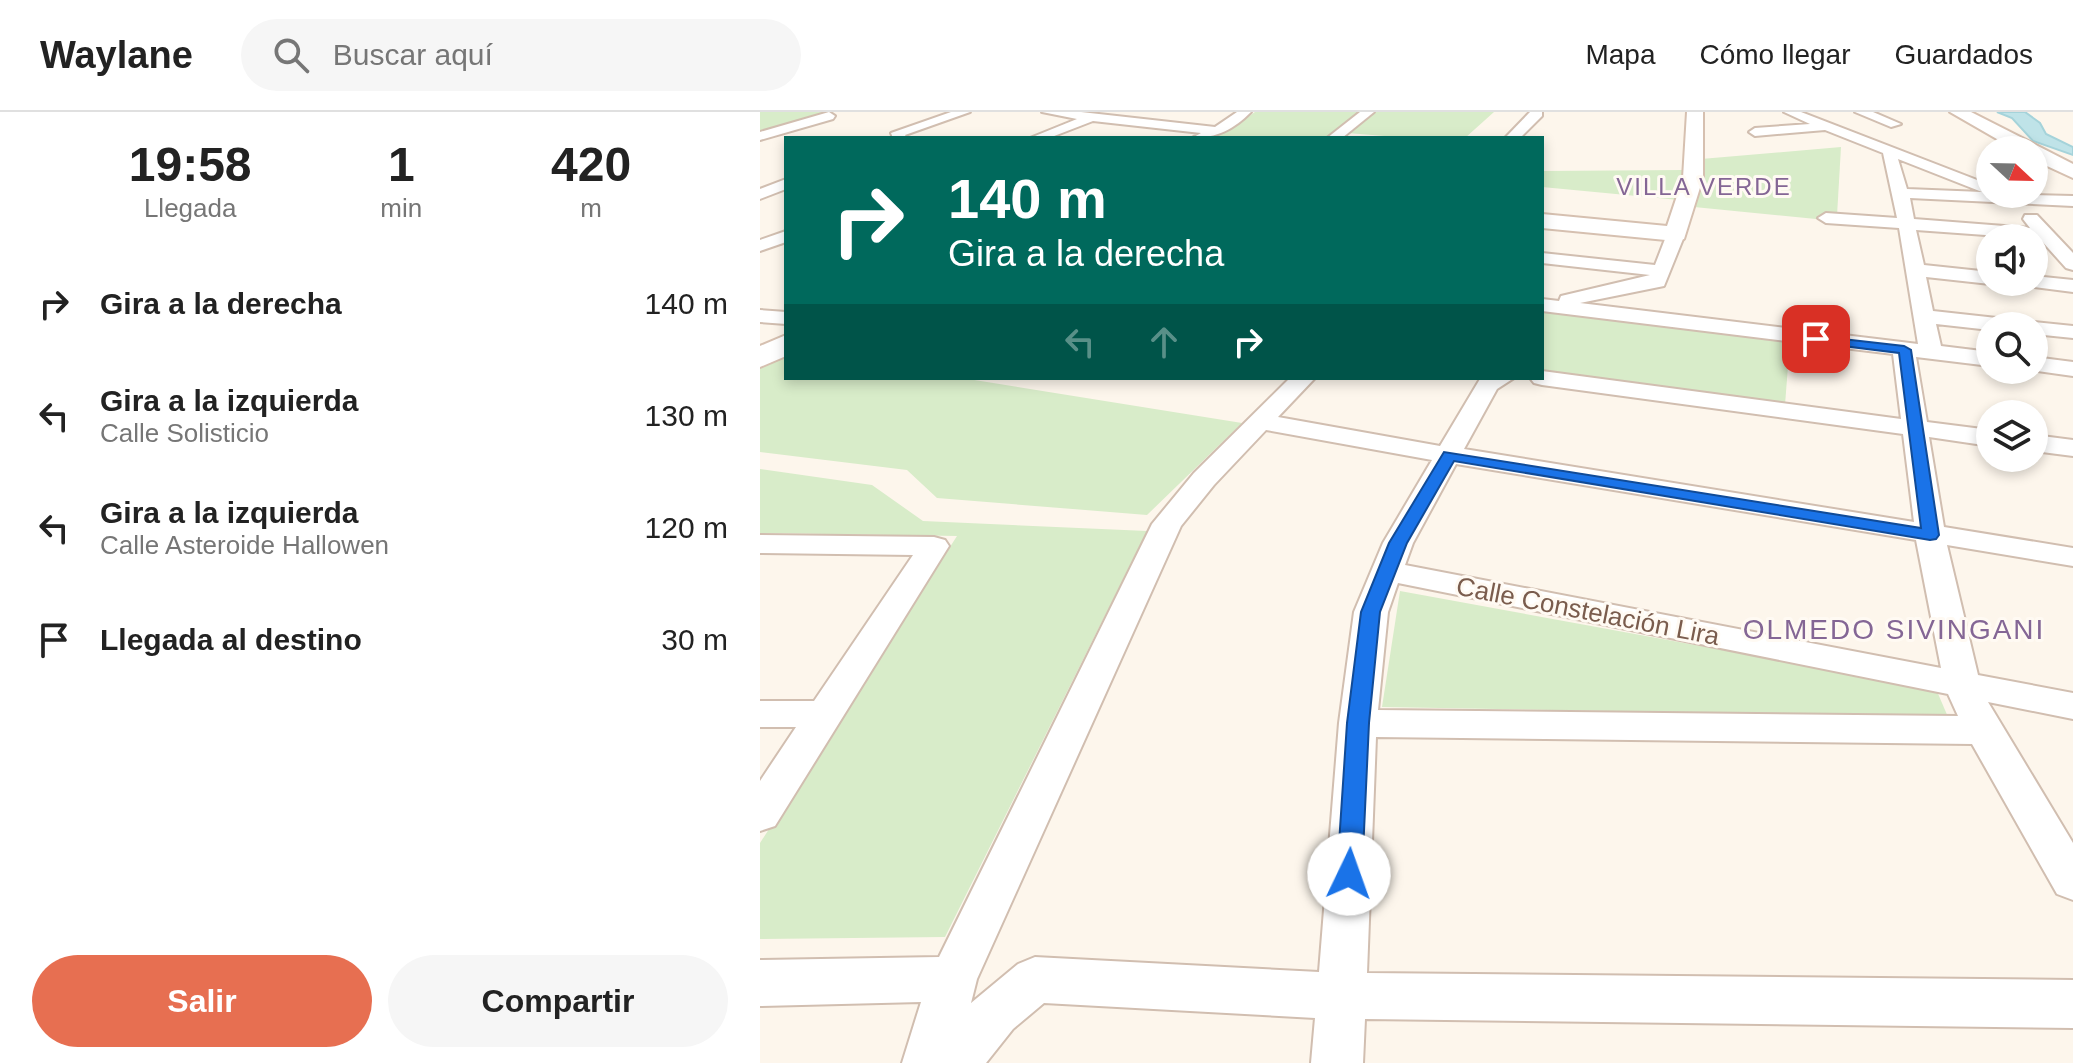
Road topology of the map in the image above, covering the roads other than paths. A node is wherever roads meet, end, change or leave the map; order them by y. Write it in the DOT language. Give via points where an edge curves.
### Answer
graph roads {
  1 [pos="964,112"];
  2 [pos="1048,112"];
  3 [pos="1245,112"];
  4 [pos="1368,112"];
  5 [pos="1536,112"];
  6 [pos="1695,112"];
  7 [pos="1790,112"];
  8 [pos="1861,112"];
  9 [pos="1958,112"];
  10 [pos="1100,114"];
  11 [pos="829,116"];
  12 [pos="1895,124"];
  13 [pos="1828,127"];
  14 [pos="1218,131"];
  15 [pos="1755,132"];
  16 [pos="760,136"];
  17 [pos="899,136"];
  18 [pos="1042,136"];
  19 [pos="1204,136"];
  20 [pos="1337,136"];
  21 [pos="1514,136"];
  22 [pos="2004,136"];
  23 [pos="1889,151"];
  24 [pos="2048,159"];
  25 [pos="2073,172"];
  26 [pos="784,185"];
  27 [pos="1976,185"];
  28 [pos="1901,193"];
  29 [pos="760,194"];
  30 [pos="1976,195"];
  31 [pos="2048,199"];
  32 [pos="2073,201"];
  33 [pos="2018,208"];
  34 [pos="1826,218"];
  35 [pos="1544,221"];
  36 [pos="2035,224"];
  37 [pos="1906,226"];
  38 [pos="1976,230"];
  39 [pos="1676,234"];
  40 [pos="2048,237"];
  41 [pos="784,238"];
  42 [pos="764,254"];
  43 [pos="1544,258"];
  44 [pos="2073,264"];
  45 [pos="1915,270"];
  46 [pos="1661,271"];
  47 [pos="1976,277"];
  48 [pos="2048,283"];
  49 [pos="2073,286"];
  50 [pos="1545,307"];
  51 [pos="760,316"];
  52 [pos="1924,316"];
  53 [pos="784,318"];
  54 [pos="1976,322"];
  55 [pos="2048,329"];
  56 [pos="2073,332"];
  57 [pos="784,345"];
  58 [pos="1904,350"];
  59 [pos="1931,353"];
  60 [pos="760,358"];
  61 [pos="1976,358"];
  62 [pos="2048,366"];
  63 [pos="2073,369"];
  64 [pos="1544,378"];
  65 [pos="1301,380"];
  66 [pos="1497,380"];
  67 [pos="1263,422"];
  68 [pos="1916,428"];
  69 [pos="1976,436"];
  70 [pos="2048,445"];
  71 [pos="2073,448"];
  72 [pos="1449,455"];
  73 [pos="1930,535"];
  74 [pos="760,544"];
  75 [pos="2073,557"];
  76 [pos="1386,571"];
  77 [pos="1962,685"];
  78 [pos="2073,706"];
  79 [pos="760,714"];
  80 [pos="826,714"];
  81 [pos="1358,723"];
  82 [pos="1983,730"];
  83 [pos="760,814"];
  84 [pos="2073,881"];
  85 [pos="953,979"];
  86 [pos="760,983"];
  87 [pos="1342,996"];
  88 [pos="2073,1004"];
  89 [pos="928,1063"];
  90 [pos="953,1063"];
  91 [pos="1337,1063"];
  1 -- 17 [label="street"];
  2 -- 10 [label="street"];
  3 -- 14 [label="street"];
  4 -- 20 [label="street"];
  5 -- 21 [label="street"];
  6 -- 39 [label="street" via="1693,178"];
  7 -- 13 [label="street"];
  8 -- 12 [label="street"];
  9 -- 22 [label="street"];
  10 -- 14 [label="street"];
  10 -- 18 [label="street"];
  11 -- 16 [label="street"];
  13 -- 15 [label="street"];
  13 -- 23 [label="street"];
  14 -- 19 [label="street"];
  23 -- 27 [label="street"];
  23 -- 28 [label="street"];
  24 -- 25 [label="street"];
  26 -- 29 [label="street"];
  28 -- 30 [label="street"];
  28 -- 37 [label="street"];
  31 -- 32 [label="street"];
  33 -- 36 [label="street"];
  34 -- 37 [label="street"];
  35 -- 39 [label="street"];
  37 -- 38 [label="street"];
  37 -- 45 [label="street"];
  39 -- 46 [label="street"];
  40 -- 44 [label="street"];
  41 -- 42 [label="street"];
  43 -- 46 [label="street"];
  45 -- 47 [label="street"];
  45 -- 52 [label="street"];
  46 -- 50 [label="street" via="1657,282"];
  48 -- 49 [label="street"];
  50 -- 58 [label="street"];
  51 -- 53 [label="street"];
  52 -- 54 [label="street"];
  52 -- 59 [label="street"];
  55 -- 56 [label="street"];
  57 -- 60 [label="street"];
  58 -- 59 [label="street"];
  58 -- 68 [label="street"];
  59 -- 61 [label="street"];
  62 -- 63 [label="street"];
  64 -- 68 [label="street"];
  65 -- 67 [label="street"];
  66 -- 72 [label="street" via="1488,384"];
  67 -- 72 [label="street"];
  67 -- 85 [label="street" via="1167,524"];
  68 -- 69 [label="street"];
  68 -- 73 [label="street"];
  70 -- 71 [label="street"];
  72 -- 73 [label="street"];
  72 -- 76 [label="street"];
  73 -- 75 [label="street"];
  73 -- 77 [label="street"];
  74 -- 80 [label="street" via="934,546"];
  76 -- 77 [label="street, Calle Constelación Lira"];
  76 -- 81 [label="street" via="1371,612"];
  77 -- 78 [label="street, Calle Constelación Lira"];
  77 -- 82 [label="street"];
  79 -- 80 [label="street"];
  80 -- 83 [label="street"];
  81 -- 82 [label="street"];
  81 -- 87 [label="street"];
  82 -- 84 [label="street"];
  85 -- 86 [label="street"];
  85 -- 89 [label="street"];
  87 -- 88 [label="street"];
  87 -- 90 [label="street" via="1035,980 995,1012"];
  87 -- 91 [label="street"];
}
